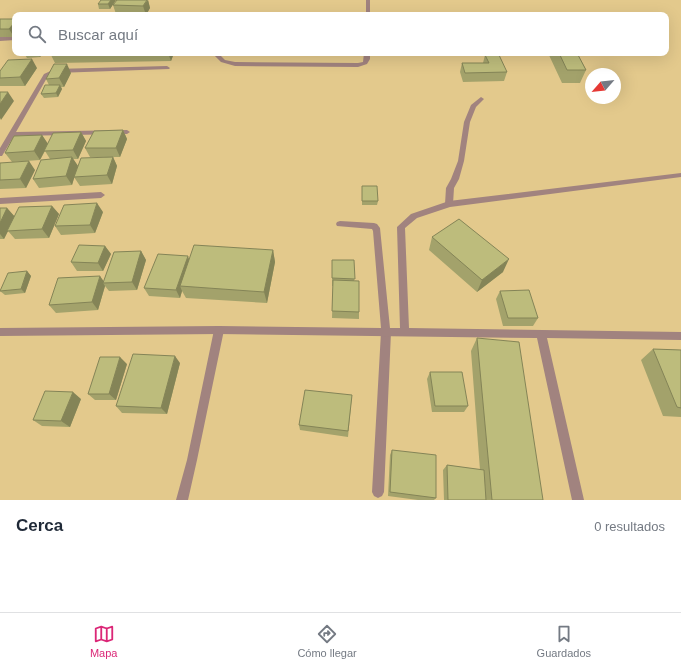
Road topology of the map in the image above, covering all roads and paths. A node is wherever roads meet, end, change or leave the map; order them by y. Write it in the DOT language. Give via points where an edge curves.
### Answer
graph roads {
  1 [pos="368,0"];
  2 [pos="368,12"];
  3 [pos="12,38"];
  4 [pos="0,39"];
  5 [pos="218,56"];
  6 [pos="368,56"];
  7 [pos="167,68"];
  8 [pos="481,98"];
  9 [pos="127,132"];
  10 [pos="12,134"];
  11 [pos="0,154"];
  12 [pos="681,175"];
  13 [pos="101,195"];
  14 [pos="0,201"];
  15 [pos="449,204"];
  16 [pos="340,224"];
  17 [pos="219,330"];
  18 [pos="0,332"];
  19 [pos="386,332"];
  20 [pos="405,332"];
  21 [pos="541,334"];
  22 [pos="681,336"];
  23 [pos="378,492"];
  24 [pos="182,500"];
  25 [pos="578,500"];
  1 -- 2 [label="street"];
  3 -- 4 [label="street"];
  5 -- 6 [label="street" via="223,61 235,64 358,65 365,63"];
  7 -- 10 [label="street" via="49,72"];
  8 -- 15 [label="street" via="473,106 467,122 461,161 456,179 450,188"];
  9 -- 10 [label="street"];
  10 -- 11 [label="street"];
  12 -- 15 [label="street"];
  13 -- 14 [label="street"];
  15 -- 20 [label="street" via="414,216 401,227"];
  16 -- 19 [label="street" via="374,226 377,230"];
  17 -- 18 [label="street"];
  17 -- 19 [label="street"];
  17 -- 24 [label="street"];
  19 -- 20 [label="street"];
  19 -- 23 [label="street"];
  20 -- 21 [label="street"];
  21 -- 22 [label="street"];
  21 -- 25 [label="street"];
}
